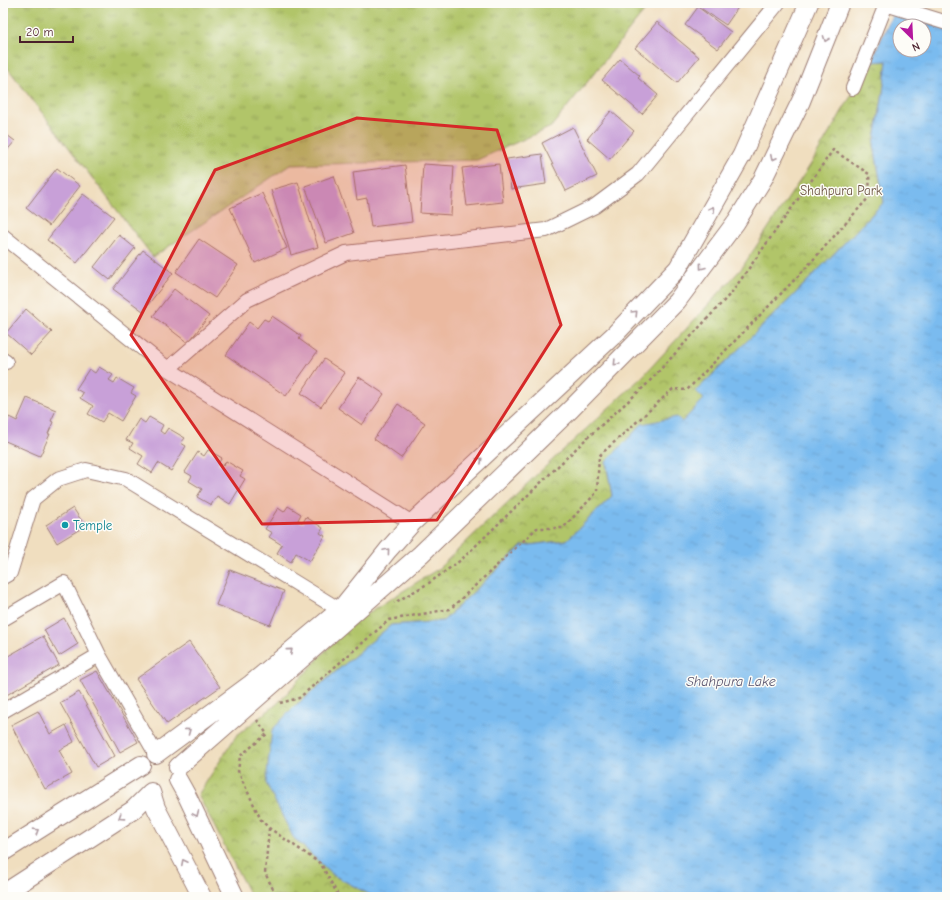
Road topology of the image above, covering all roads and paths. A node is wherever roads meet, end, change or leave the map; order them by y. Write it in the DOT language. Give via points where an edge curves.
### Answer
graph roads {
  1 [pos="778,3"];
  2 [pos="809,3"];
  3 [pos="840,3"];
  4 [pos="947,23"];
  5 [pos="853,88"];
  6 [pos="3,236"];
  7 [pos="168,369"];
  8 [pos="412,524"];
  9 [pos="3,577"];
  10 [pos="391,605"];
  11 [pos="340,610"];
  12 [pos="3,619"];
  13 [pos="99,655"];
  14 [pos="283,698"];
  15 [pos="3,711"];
  16 [pos="256,718"];
  17 [pos="156,754"];
  18 [pos="141,765"];
  19 [pos="178,773"];
  20 [pos="151,792"];
  21 [pos="269,828"];
  22 [pos="3,852"];
  23 [pos="3,894"];
  24 [pos="202,897"];
  25 [pos="235,897"];
  26 [pos="277,897"];
  27 [pos="339,897"];
  1 -- 7 [label="street" via="638,174 595,206 546,230 346,253 247,300"];
  8 -- 2 [label="street, one-way" via="616,333 678,268 742,156"];
  3 -- 19 [label="street, one-way" via="801,101 763,179 736,222 677,301 571,409 420,554"];
  4 -- 5 [label="street" via="889,5 885,7"];
  6 -- 7 [label="street"];
  7 -- 8 [label="street"];
  11 -- 8 [label="street, one-way"];
  9 -- 11 [label="street" via="10,573 33,499 58,479 86,470 126,479"];
  10 -- 14 [label="path" via="429,583 460,560 646,385 732,292 833,150 869,174 870,196 804,270 687,390 673,389 599,456 597,492 563,528 537,528 450,609 389,620 298,698 278,703"];
  17 -- 11 [label="street, one-way" via="251,684"];
  12 -- 13 [label="street" via="64,583"];
  13 -- 15 [label="street"];
  13 -- 17 [label="street"];
  16 -- 21 [label="path" via="267,734 240,756 238,771 261,820"];
  17 -- 18 [label="street"];
  17 -- 19 [label="street" via="174,761"];
  18 -- 20 [label="street" via="141,784"];
  22 -- 18 [label="street, one-way"];
  19 -- 20 [label="street" via="175,786 164,793"];
  19 -- 25 [label="street, one-way"];
  20 -- 23 [label="street, one-way" via="133,810"];
  24 -- 20 [label="street, one-way" via="156,808"];
  21 -- 26 [label="path" via="265,873"];
  21 -- 27 [label="path" via="321,864"];
}
